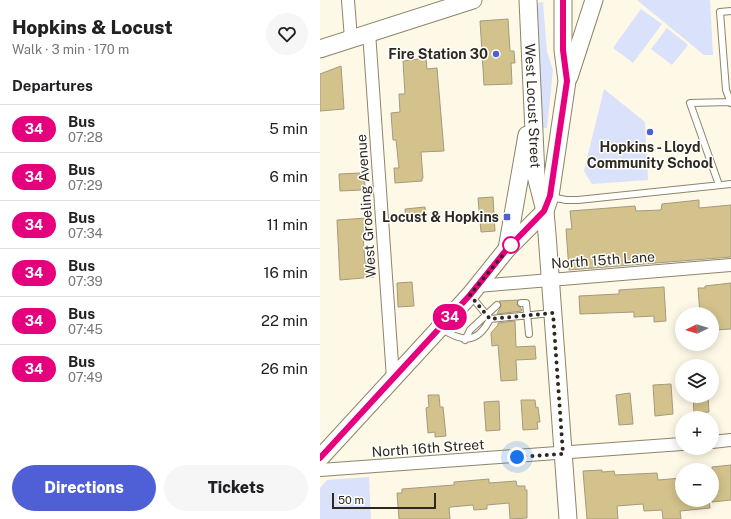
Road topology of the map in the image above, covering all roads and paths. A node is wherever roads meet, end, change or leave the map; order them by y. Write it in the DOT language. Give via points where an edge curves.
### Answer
graph roads {
  1 [pos="348,0"];
  2 [pos="473,0"];
  3 [pos="528,0"];
  4 [pos="563,0"];
  5 [pos="594,0"];
  6 [pos="731,11"];
  7 [pos="369,32"];
  8 [pos="351,39"];
  9 [pos="320,49"];
  10 [pos="567,81"];
  11 [pos="731,102"];
  12 [pos="533,104"];
  13 [pos="731,184"];
  14 [pos="719,185"];
  15 [pos="547,204"];
  16 [pos="507,249"];
  17 [pos="731,266"];
  18 [pos="550,278"];
  19 [pos="474,290"];
  20 [pos="521,304"];
  21 [pos="497,305"];
  22 [pos="553,313"];
  23 [pos="528,316"];
  24 [pos="488,317"];
  25 [pos="440,328"];
  26 [pos="529,334"];
  27 [pos="393,378"];
  28 [pos="731,440"];
  29 [pos="719,441"];
  30 [pos="675,445"];
  31 [pos="563,454"];
  32 [pos="320,458"];
  33 [pos="320,470"];
  34 [pos="568,519"];
  1 -- 8 [label="street"];
  2 -- 7 [label="main road" via="443,6"];
  3 -- 12 [label="main road, West Locust Street"];
  4 -- 10 [label="main road, West Locust Street" via="563,50"];
  5 -- 10 [label="main road"];
  6 -- 11 [label="lane" via="720,12 725,78"];
  7 -- 8 [label="main road"];
  7 -- 27 [label="street, West Groeling Avenue"];
  8 -- 9 [label="main road"];
  10 -- 15 [label="main road, West Locust Street"];
  11 -- 14 [label="lane" via="690,103"];
  12 -- 15 [label="main road, West Locust Street" via="536,176"];
  12 -- 16 [label="main road"];
  13 -- 14 [label="lane"];
  14 -- 15 [label="lane"];
  15 -- 16 [label="main road"];
  15 -- 18 [label="main road, West Locust Street"];
  16 -- 19 [label="main road"];
  17 -- 18 [label="street, North 15th Lane"];
  18 -- 19 [label="street, North 15th Lane"];
  18 -- 22 [label="main road, West Locust Street"];
  19 -- 24 [label="lane"];
  19 -- 25 [label="main road"];
  20 -- 23 [label="lane" via="526,303"];
  21 -- 24 [label="lane"];
  22 -- 23 [label="lane"];
  22 -- 31 [label="main road, West Locust Street"];
  23 -- 24 [label="lane"];
  23 -- 26 [label="lane"];
  24 -- 25 [label="lane" via="470,330 465,340"];
  25 -- 27 [label="main road"];
  27 -- 32 [label="main road"];
  28 -- 29 [label="street"];
  30 -- 31 [label="street, North 16th Street"];
  31 -- 33 [label="street, North 16th Street"];
  31 -- 34 [label="main road, West Locust Street"];
}
